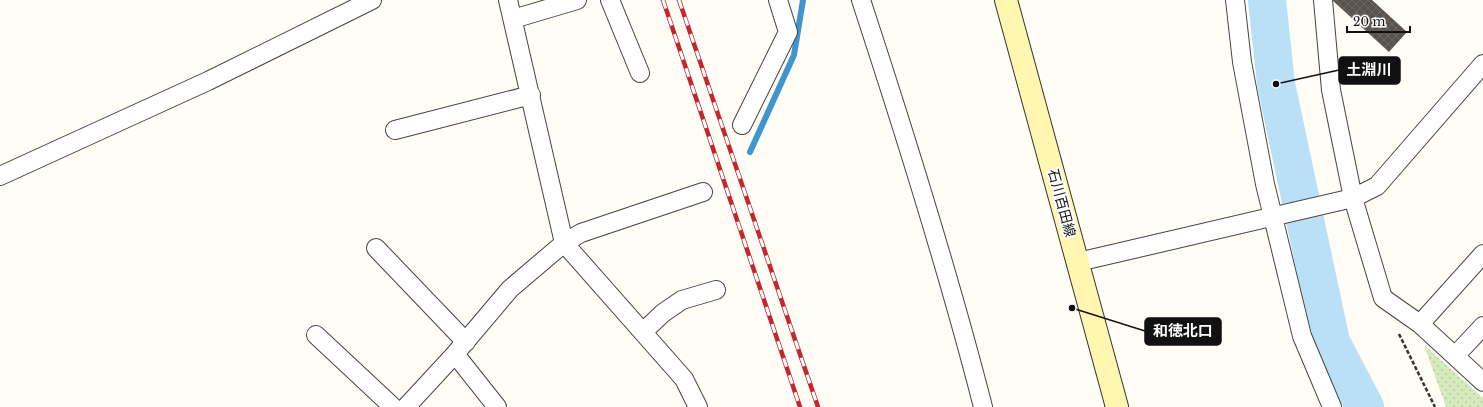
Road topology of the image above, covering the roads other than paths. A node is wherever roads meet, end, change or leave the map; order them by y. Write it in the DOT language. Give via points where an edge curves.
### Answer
graph roads {
  1 [pos="372,0"];
  2 [pos="508,0"];
  3 [pos="577,0"];
  4 [pos="610,0"];
  5 [pos="778,0"];
  6 [pos="860,0"];
  7 [pos="1006,0"];
  8 [pos="1235,0"];
  9 [pos="1323,0"];
  10 [pos="513,19"];
  11 [pos="1483,64"];
  12 [pos="640,73"];
  13 [pos="532,95"];
  14 [pos="742,125"];
  15 [pos="395,130"];
  16 [pos="0,176"];
  17 [pos="703,192"];
  18 [pos="1348,199"];
  19 [pos="1278,216"];
  20 [pos="564,243"];
  21 [pos="376,248"];
  22 [pos="1483,254"];
  23 [pos="1078,262"];
  24 [pos="716,290"];
  25 [pos="1420,324"];
  26 [pos="1483,326"];
  27 [pos="643,332"];
  28 [pos="316,335"];
  29 [pos="461,348"];
  30 [pos="1455,356"];
  31 [pos="1483,382"];
  32 [pos="393,407"];
  33 [pos="406,407"];
  34 [pos="497,407"];
  35 [pos="698,407"];
  36 [pos="983,407"];
  37 [pos="1117,407"];
  38 [pos="1332,407"];
  1 -- 16 [label="street" via="208,81"];
  2 -- 10 [label="street"];
  3 -- 10 [label="street"];
  4 -- 12 [label="street"];
  5 -- 14 [label="street" via="788,32"];
  6 -- 36 [label="street" via="957,307"];
  7 -- 23 [label="main road, 石川百田線"];
  8 -- 19 [label="street" via="1242,62 1265,184"];
  9 -- 18 [label="street" via="1331,90"];
  10 -- 13 [label="street"];
  11 -- 18 [label="street" via="1377,186"];
  13 -- 15 [label="street"];
  13 -- 20 [label="street"];
  17 -- 20 [label="street" via="581,233"];
  18 -- 19 [label="street"];
  18 -- 25 [label="street" via="1383,298"];
  19 -- 23 [label="street"];
  19 -- 38 [label="street" via="1302,336"];
  20 -- 27 [label="street"];
  20 -- 29 [label="street" via="510,289"];
  21 -- 29 [label="street"];
  22 -- 25 [label="street"];
  23 -- 37 [label="main road, 石川百田線"];
  24 -- 27 [label="street" via="682,300 663,313"];
  25 -- 30 [label="street"];
  26 -- 30 [label="street"];
  27 -- 35 [label="street" via="684,379"];
  28 -- 32 [label="street"];
  29 -- 33 [label="street"];
  29 -- 34 [label="street"];
  30 -- 31 [label="street"];
}
